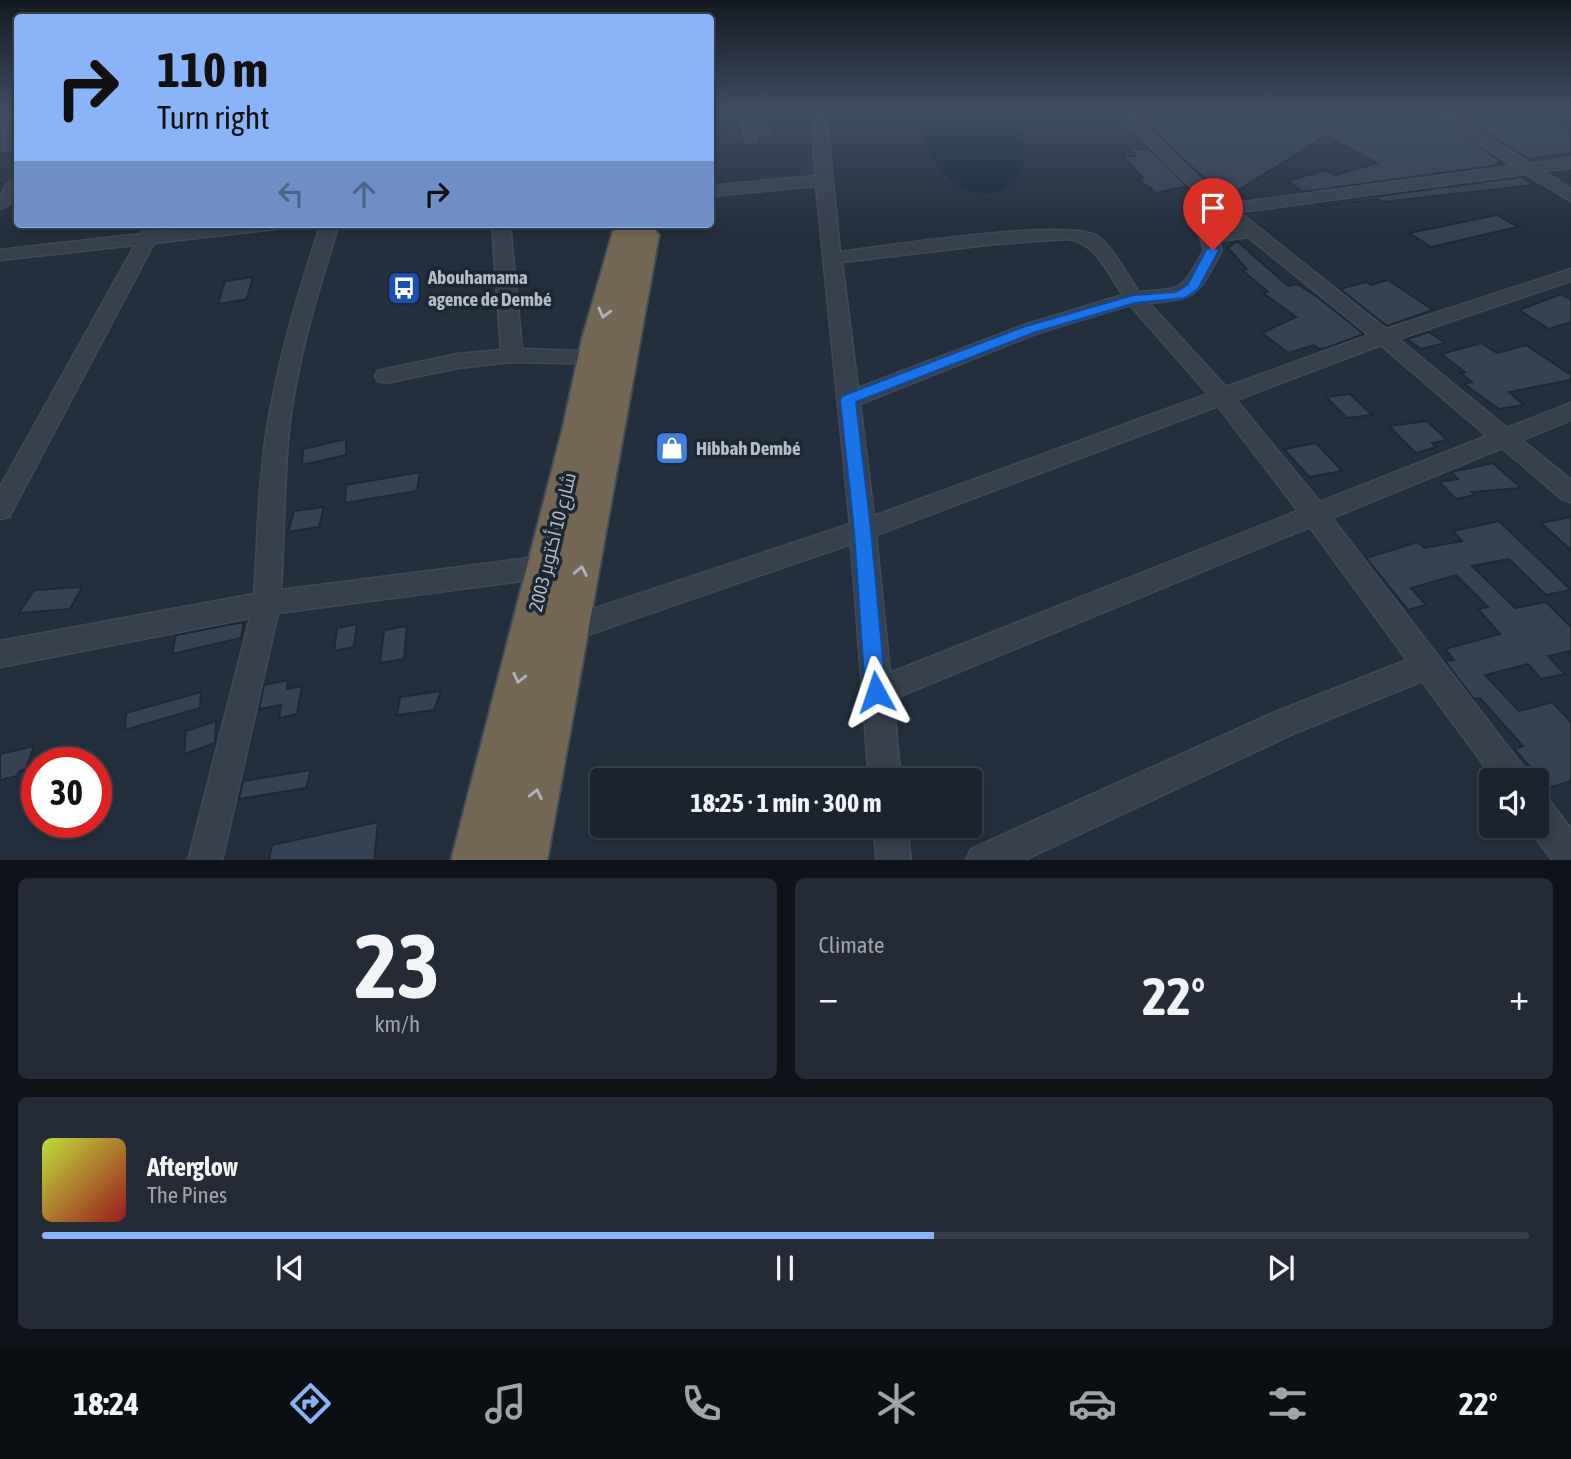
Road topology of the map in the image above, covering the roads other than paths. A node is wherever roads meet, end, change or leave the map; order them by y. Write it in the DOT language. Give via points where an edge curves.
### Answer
graph roads {
  1 [pos="821,152"];
  2 [pos="1163,152"];
  3 [pos="1502,152"];
  4 [pos="1571,163"];
  5 [pos="1527,168"];
  6 [pos="823,180"];
  7 [pos="14,187"];
  8 [pos="714,191"];
  9 [pos="1571,196"];
  10 [pos="0,204"];
  11 [pos="1226,209"];
  12 [pos="205,228"];
  13 [pos="329,228"];
  14 [pos="501,228"];
  15 [pos="627,228"];
  16 [pos="648,228"];
  17 [pos="151,231"];
  18 [pos="1250,231"];
  19 [pos="0,255"];
  20 [pos="831,258"];
  21 [pos="1571,275"];
  22 [pos="1134,299"];
  23 [pos="1383,337"];
  24 [pos="512,355"];
  25 [pos="607,359"];
  26 [pos="386,376"];
  27 [pos="1222,396"];
  28 [pos="848,400"];
  29 [pos="1571,411"];
  30 [pos="1502,437"];
  31 [pos="1571,494"];
  32 [pos="0,510"];
  33 [pos="1314,513"];
  34 [pos="863,530"];
  35 [pos="545,567"];
  36 [pos="267,603"];
  37 [pos="569,631"];
  38 [pos="528,638"];
  39 [pos="0,654"];
  40 [pos="1428,665"];
  41 [pos="876,692"];
  42 [pos="884,768"];
  43 [pos="1505,768"];
  44 [pos="1549,828"];
  45 [pos="891,838"];
  46 [pos="1571,857"];
  47 [pos="205,860"];
  48 [pos="476,860"];
  49 [pos="522,860"];
  50 [pos="894,860"];
  51 [pos="983,860"];
  1 -- 6 [label="street"];
  2 -- 11 [label="street"];
  3 -- 5 [label="street"];
  4 -- 5 [label="street"];
  5 -- 9 [label="street"];
  5 -- 11 [label="street"];
  6 -- 8 [label="street"];
  6 -- 20 [label="street"];
  7 -- 10 [label="street"];
  11 -- 18 [label="street"];
  12 -- 17 [label="street"];
  13 -- 36 [label="street" via="299,320 285,388 277,438"];
  14 -- 24 [label="street"];
  15 -- 25 [label="highway, شارع 10 أكتوبر 2003, one-way"];
  16 -- 25 [label="highway, شارع 10 أكتوبر 2003"];
  17 -- 19 [label="street"];
  17 -- 32 [label="street"];
  18 -- 22 [label="street" via="1209,237 1213,250 1186,292"];
  18 -- 23 [label="street"];
  20 -- 22 [label="street" via="995,239 1082,235 1094,241"];
  20 -- 28 [label="street"];
  21 -- 23 [label="street"];
  22 -- 27 [label="street"];
  22 -- 28 [label="street" via="1031,329"];
  23 -- 27 [label="street"];
  23 -- 30 [label="street"];
  24 -- 25 [label="street"];
  24 -- 26 [label="street"];
  25 -- 35 [label="highway, شارع 10 أكتوبر 2003" via="580,427"];
  37 -- 25 [label="highway, شارع 10 أكتوبر 2003, one-way"];
  27 -- 33 [label="street"];
  27 -- 34 [label="street"];
  28 -- 34 [label="street"];
  29 -- 30 [label="street"];
  30 -- 31 [label="street"];
  30 -- 33 [label="street"];
  33 -- 40 [label="street"];
  33 -- 41 [label="street"];
  34 -- 37 [label="street"];
  34 -- 41 [label="street"];
  35 -- 36 [label="street"];
  35 -- 38 [label="highway, شارع 10 أكتوبر 2003"];
  36 -- 39 [label="street"];
  36 -- 47 [label="street"];
  37 -- 38 [label="street"];
  49 -- 37 [label="highway, شارع 10 أكتوبر 2003, one-way"];
  38 -- 48 [label="highway, شارع 10 أكتوبر 2003, one-way"];
  40 -- 43 [label="street"];
  40 -- 51 [label="street" via="1284,723"];
  41 -- 42 [label="street"];
  44 -- 46 [label="street"];
  45 -- 50 [label="street"];
}
